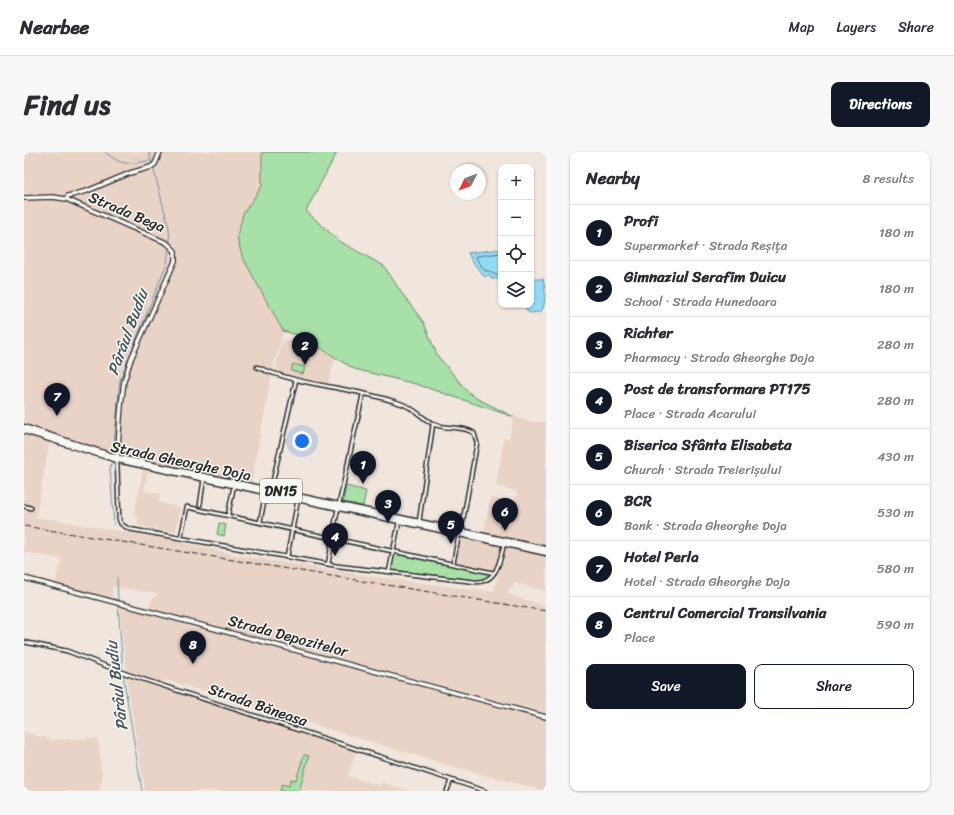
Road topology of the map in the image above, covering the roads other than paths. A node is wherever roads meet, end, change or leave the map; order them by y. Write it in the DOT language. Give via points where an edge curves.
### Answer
graph roads {
  1 [pos="160,152"];
  2 [pos="24,198"];
  3 [pos="66,199"];
  4 [pos="257,367"];
  5 [pos="296,380"];
  6 [pos="363,394"];
  7 [pos="433,424"];
  8 [pos="24,427"];
  9 [pos="24,431"];
  10 [pos="110,457"];
  11 [pos="116,458"];
  12 [pos="204,477"];
  13 [pos="234,485"];
  14 [pos="271,489"];
  15 [pos="266,492"];
  16 [pos="298,499"];
  17 [pos="200,505"];
  18 [pos="24,506"];
  19 [pos="338,506"];
  20 [pos="31,508"];
  21 [pos="228,515"];
  22 [pos="399,521"];
  23 [pos="260,522"];
  24 [pos="418,523"];
  25 [pos="292,530"];
  26 [pos="460,532"];
  27 [pos="181,537"];
  28 [pos="332,538"];
  29 [pos="504,544"];
  30 [pos="546,548"];
  31 [pos="393,551"];
  32 [pos="546,552"];
  33 [pos="287,557"];
  34 [pos="328,564"];
  35 [pos="453,564"];
  36 [pos="389,572"];
  37 [pos="494,573"];
  38 [pos="24,578"];
  39 [pos="24,642"];
  40 [pos="546,717"];
  41 [pos="451,780"];
  42 [pos="448,791"];
  43 [pos="485,791"];
  1 -- 3 [label="street" via="154,166 68,196"];
  2 -- 3 [label="street"];
  3 -- 11 [label="street, Strada Bega" via="167,243 172,246 176,256 131,358 124,381"];
  4 -- 5 [label="street"];
  5 -- 6 [label="street"];
  5 -- 14 [label="street"];
  6 -- 7 [label="street" via="402,404 420,413"];
  6 -- 19 [label="street"];
  7 -- 24 [label="street"];
  7 -- 26 [label="street" via="469,430 476,435 477,442"];
  8 -- 10 [label="main road, Strada Gheorghe Doja / DN15"];
  9 -- 10 [label="main road, Strada Gheorghe Doja / DN15"];
  10 -- 11 [label="main road, Strada Gheorghe Doja / DN15"];
  11 -- 12 [label="main road, Strada Gheorghe Doja / DN15"];
  11 -- 27 [label="street" via="121,524 129,529"];
  12 -- 13 [label="main road, Strada Gheorghe Doja / DN15"];
  12 -- 14 [label="main road, Strada Gheorghe Doja / DN15"];
  12 -- 17 [label="street"];
  13 -- 15 [label="main road, Strada Gheorghe Doja / DN15"];
  13 -- 21 [label="street"];
  14 -- 19 [label="main road, Strada Gheorghe Doja / DN15"];
  15 -- 16 [label="main road, Strada Gheorghe Doja / DN15"];
  15 -- 23 [label="street"];
  16 -- 19 [label="main road, Strada Gheorghe Doja / DN15"];
  16 -- 25 [label="street"];
  18 -- 20 [label="street"];
  19 -- 22 [label="main road, Strada Gheorghe Doja / DN15"];
  19 -- 24 [label="main road, Strada Gheorghe Doja / DN15"];
  19 -- 28 [label="street"];
  21 -- 23 [label="street"];
  21 -- 27 [label="street" via="187,507"];
  22 -- 24 [label="main road, Strada Gheorghe Doja / DN15"];
  22 -- 31 [label="street"];
  23 -- 25 [label="street"];
  24 -- 26 [label="main road, Strada Gheorghe Doja / DN15"];
  25 -- 28 [label="street"];
  25 -- 33 [label="street"];
  26 -- 29 [label="main road, Strada Gheorghe Doja / DN15"];
  26 -- 30 [label="main road, Strada Gheorghe Doja / DN15"];
  26 -- 35 [label="street"];
  27 -- 33 [label="street"];
  28 -- 31 [label="street"];
  28 -- 34 [label="street"];
  29 -- 32 [label="main road, Strada Gheorghe Doja / DN15"];
  29 -- 37 [label="street"];
  31 -- 35 [label="street"];
  31 -- 36 [label="street"];
  33 -- 34 [label="street"];
  34 -- 36 [label="street"];
  35 -- 37 [label="street"];
  36 -- 37 [label="street" via="476,582 488,580"];
  38 -- 40 [label="street, Strada Depozitelor"];
  39 -- 41 [label="street, Strada Băneasa" via="67,651 118,671"];
  41 -- 42 [label="street"];
  41 -- 43 [label="street, Strada Băneasa"];
}
